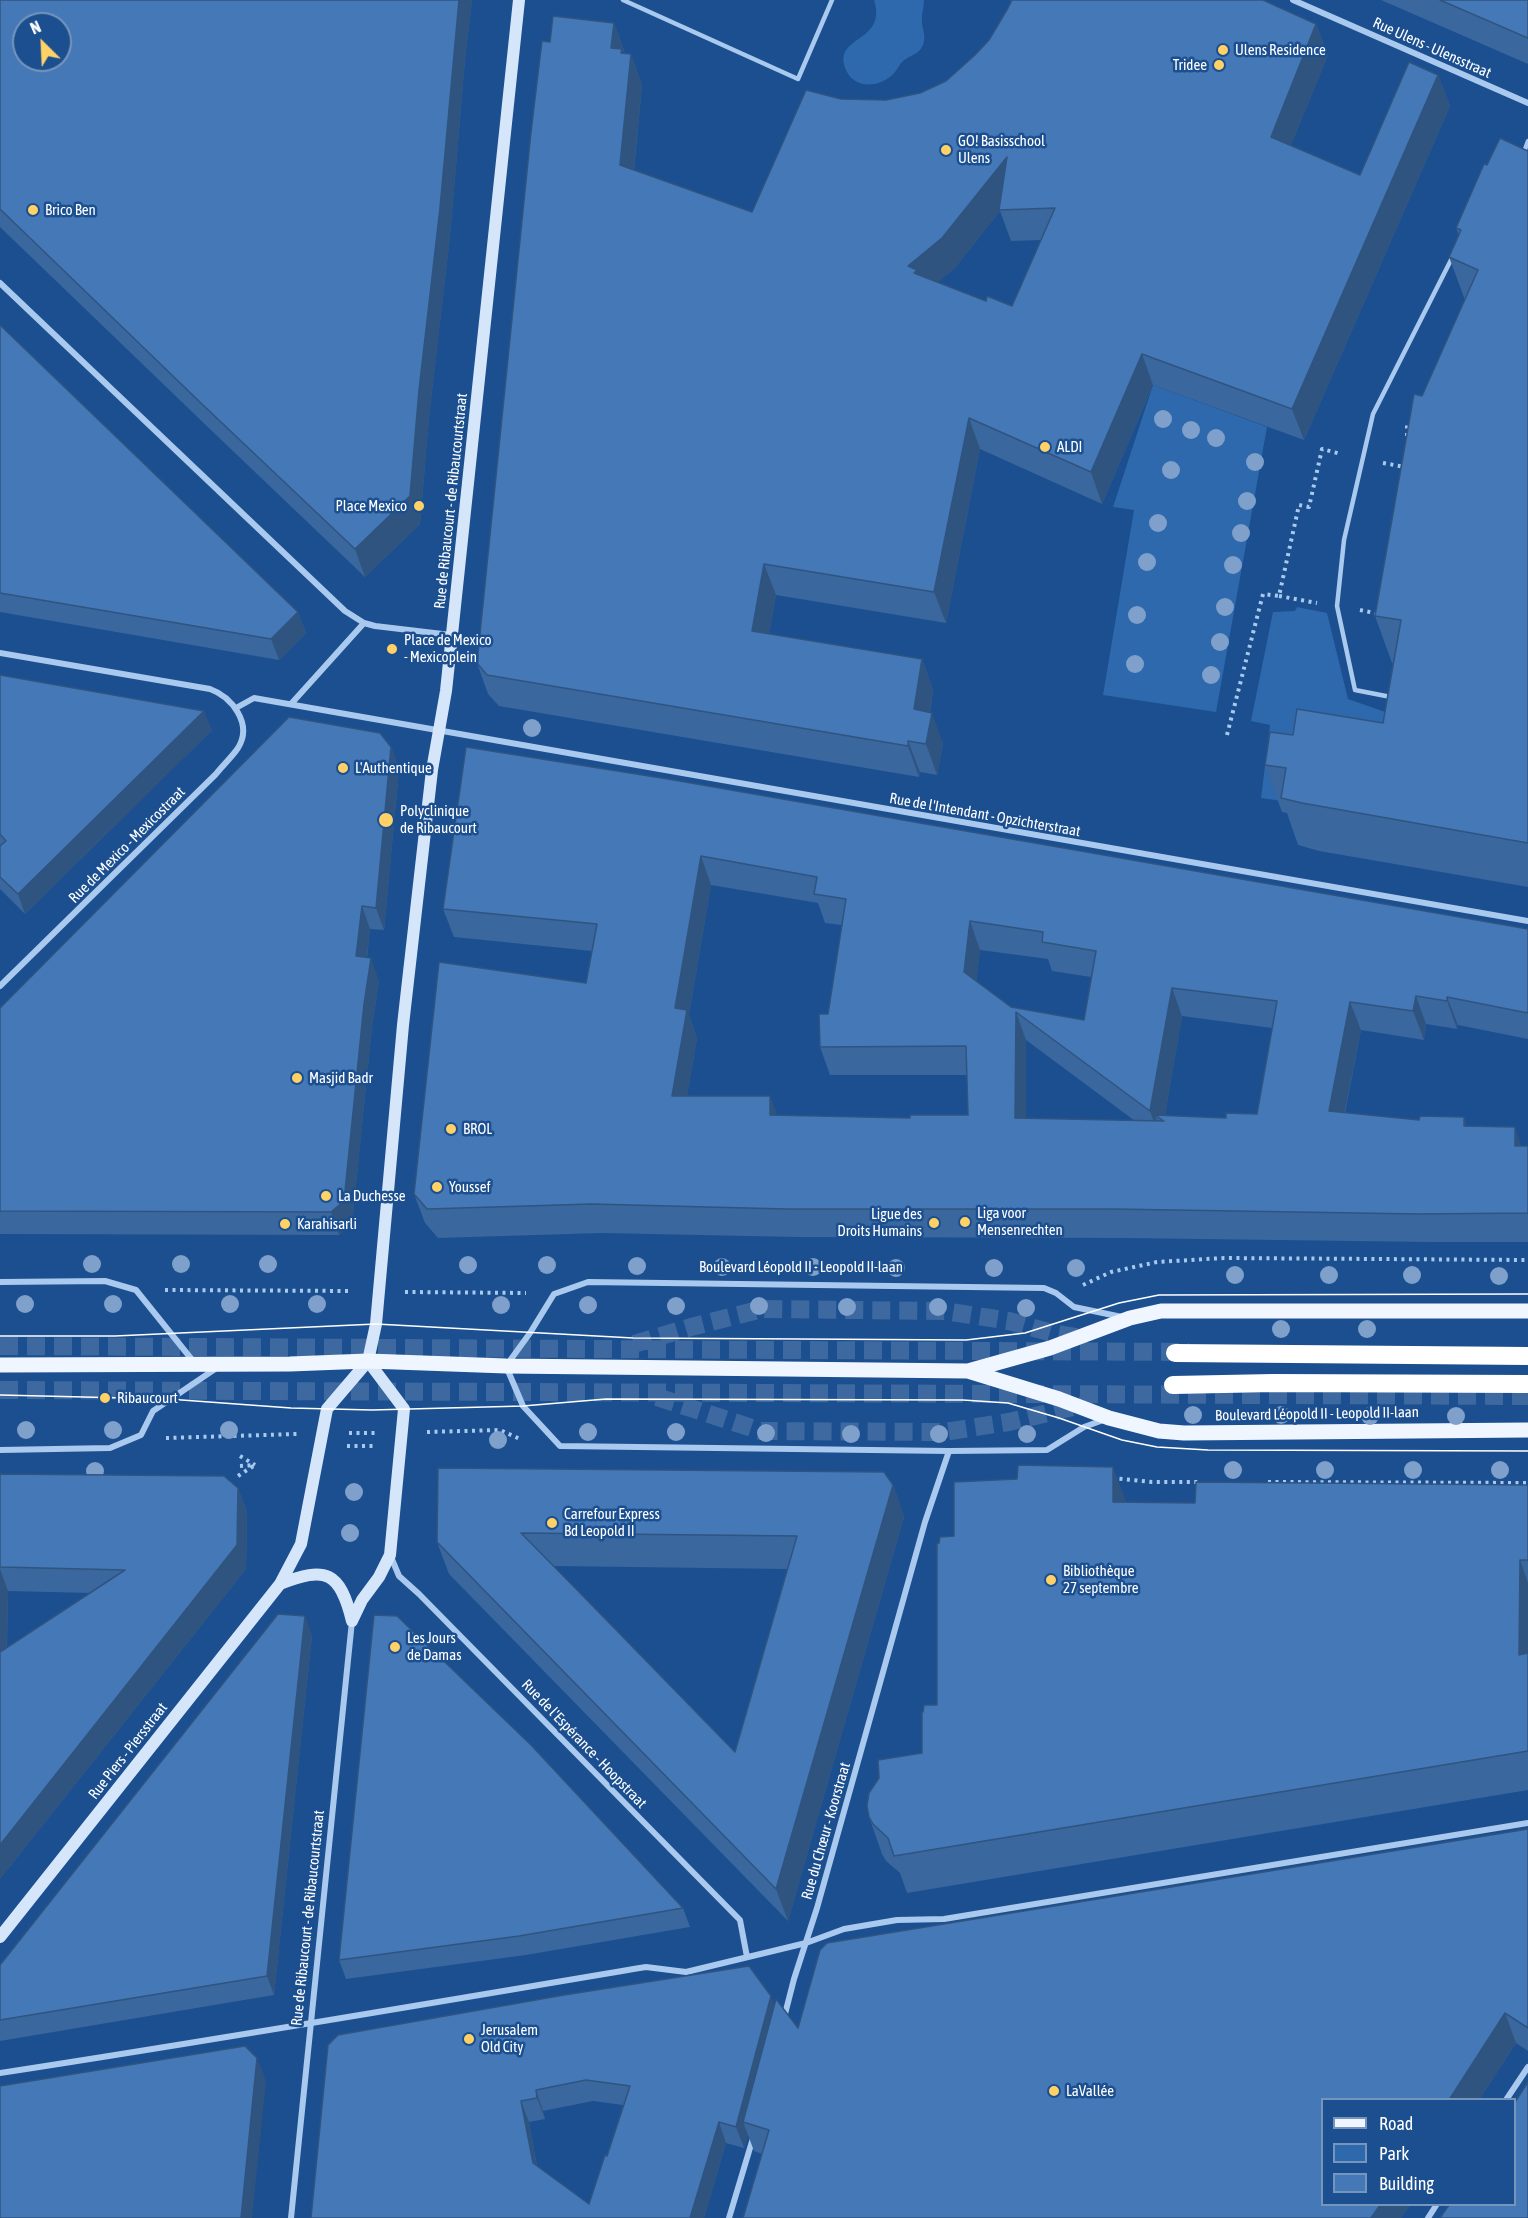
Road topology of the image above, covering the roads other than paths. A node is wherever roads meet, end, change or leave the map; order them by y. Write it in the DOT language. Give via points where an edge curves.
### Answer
graph roads {
  1 [pos="519,0"];
  2 [pos="623,0"];
  3 [pos="832,0"];
  4 [pos="1293,0"];
  5 [pos="1528,103"];
  6 [pos="1528,141"];
  7 [pos="1521,160"];
  8 [pos="1457,247"];
  9 [pos="0,283"];
  10 [pos="364,623"];
  11 [pos="452,634"];
  12 [pos="0,653"];
  13 [pos="1395,698"];
  14 [pos="291,704"];
  15 [pos="236,708"];
  16 [pos="439,730"];
  17 [pos="1528,921"];
  18 [pos="0,986"];
  19 [pos="0,1282"];
  20 [pos="1528,1311"];
  21 [pos="1130,1318"];
  22 [pos="1175,1353"];
  23 [pos="1528,1356"];
  24 [pos="368,1361"];
  25 [pos="196,1364"];
  26 [pos="223,1364"];
  27 [pos="0,1365"];
  28 [pos="506,1366"];
  29 [pos="968,1371"];
  30 [pos="1528,1384"];
  31 [pos="1173,1385"];
  32 [pos="1109,1418"];
  33 [pos="1528,1430"];
  34 [pos="0,1450"];
  35 [pos="949,1451"];
  36 [pos="390,1555"];
  37 [pos="280,1584"];
  38 [pos="352,1621"];
  39 [pos="1528,1823"];
  40 [pos="0,1937"];
  41 [pos="806,1943"];
  42 [pos="747,1957"];
  43 [pos="312,2023"];
  44 [pos="782,2024"];
  45 [pos="1528,2067"];
  46 [pos="0,2073"];
  47 [pos="1507,2098"];
  48 [pos="756,2126"];
  49 [pos="291,2218"];
  50 [pos="729,2218"];
  1 -- 11 [label="street, Rue de Ribaucourt - de Ribaucourtstraat"];
  2 -- 3 [label="lane" via="798,79"];
  4 -- 5 [label="street, Rue Ulens - Ulensstraat"];
  6 -- 7 [label="lane"];
  8 -- 13 [label="lane" via="1373,414 1344,540 1337,606 1355,690"];
  9 -- 10 [label="street" via="337,603"];
  10 -- 11 [label="street"];
  10 -- 14 [label="street"];
  11 -- 16 [label="street, Rue de Ribaucourt - de Ribaucourtstraat"];
  12 -- 15 [label="street" via="210,689 230,699"];
  14 -- 15 [label="street" via="254,698"];
  14 -- 16 [label="street"];
  15 -- 18 [label="street, Rue de Mexico - Mexicostraat" via="242,739 216,774"];
  16 -- 17 [label="street, Rue de l'Intendant - Opzichterstraat"];
  16 -- 24 [label="street, Rue de Ribaucourt - de Ribaucourtstraat" via="403,1025 380,1291"];
  19 -- 25 [label="street" via="105,1281 136,1290"];
  20 -- 21 [label="main road, Boulevard Léopold II - Leopold II-laan" via="1161,1311"];
  21 -- 28 [label="street, Boulevard Léopold II - Leopold II-laan" via="1074,1307 1044,1288 588,1282 554,1294"];
  21 -- 29 [label="main road, Boulevard Léopold II - Leopold II-laan" via="1050,1348"];
  22 -- 23 [label="highway"];
  24 -- 26 [label="main road, Boulevard Léopold II - Leopold II-laan"];
  24 -- 28 [label="main road, Boulevard Léopold II - Leopold II-laan"];
  24 -- 36 [label="street, Rue de Ribaucourt - de Ribaucourtstraat" via="404,1409"];
  24 -- 37 [label="street" via="327,1409 301,1544"];
  25 -- 26 [label="main road, Boulevard Léopold II - Leopold II-laan"];
  25 -- 27 [label="main road, Boulevard Léopold II - Leopold II-laan"];
  26 -- 34 [label="street" via="153,1411 141,1435 110,1448"];
  28 -- 29 [label="main road, Boulevard Léopold II - Leopold II-laan"];
  28 -- 35 [label="street" via="523,1406 560,1446"];
  29 -- 32 [label="main road, Boulevard Léopold II - Leopold II-laan"];
  30 -- 31 [label="highway"];
  32 -- 33 [label="main road, Boulevard Léopold II - Leopold II-laan" via="1184,1433"];
  32 -- 35 [label="street" via="1084,1427 1047,1450"];
  35 -- 41 [label="street, Rue du Chœur - Koorstraat" via="925,1522"];
  36 -- 38 [label="street, Rue de Ribaucourt - de Ribaucourtstraat"];
  36 -- 42 [label="street, Rue de l'Espérance - Hoopstraat" via="399,1576 740,1920"];
  37 -- 38 [label="street, Rue de Ribaucourt - de Ribaucourtstraat" via="316,1573 330,1577 342,1588"];
  37 -- 40 [label="street, Rue Piers - Piersstraat"];
  38 -- 43 [label="street, Rue de Ribaucourt - de Ribaucourtstraat"];
  39 -- 41 [label="street" via="944,1919 897,1920 844,1929"];
  41 -- 42 [label="street"];
  41 -- 44 [label="street, Rue du Chœur - Koorstraat"];
  42 -- 43 [label="street" via="686,1972 646,1967"];
  43 -- 46 [label="street"];
  43 -- 49 [label="street, Rue de Ribaucourt - de Ribaucourtstraat"];
  45 -- 47 [label="street"];
  48 -- 50 [label="street"];
}
